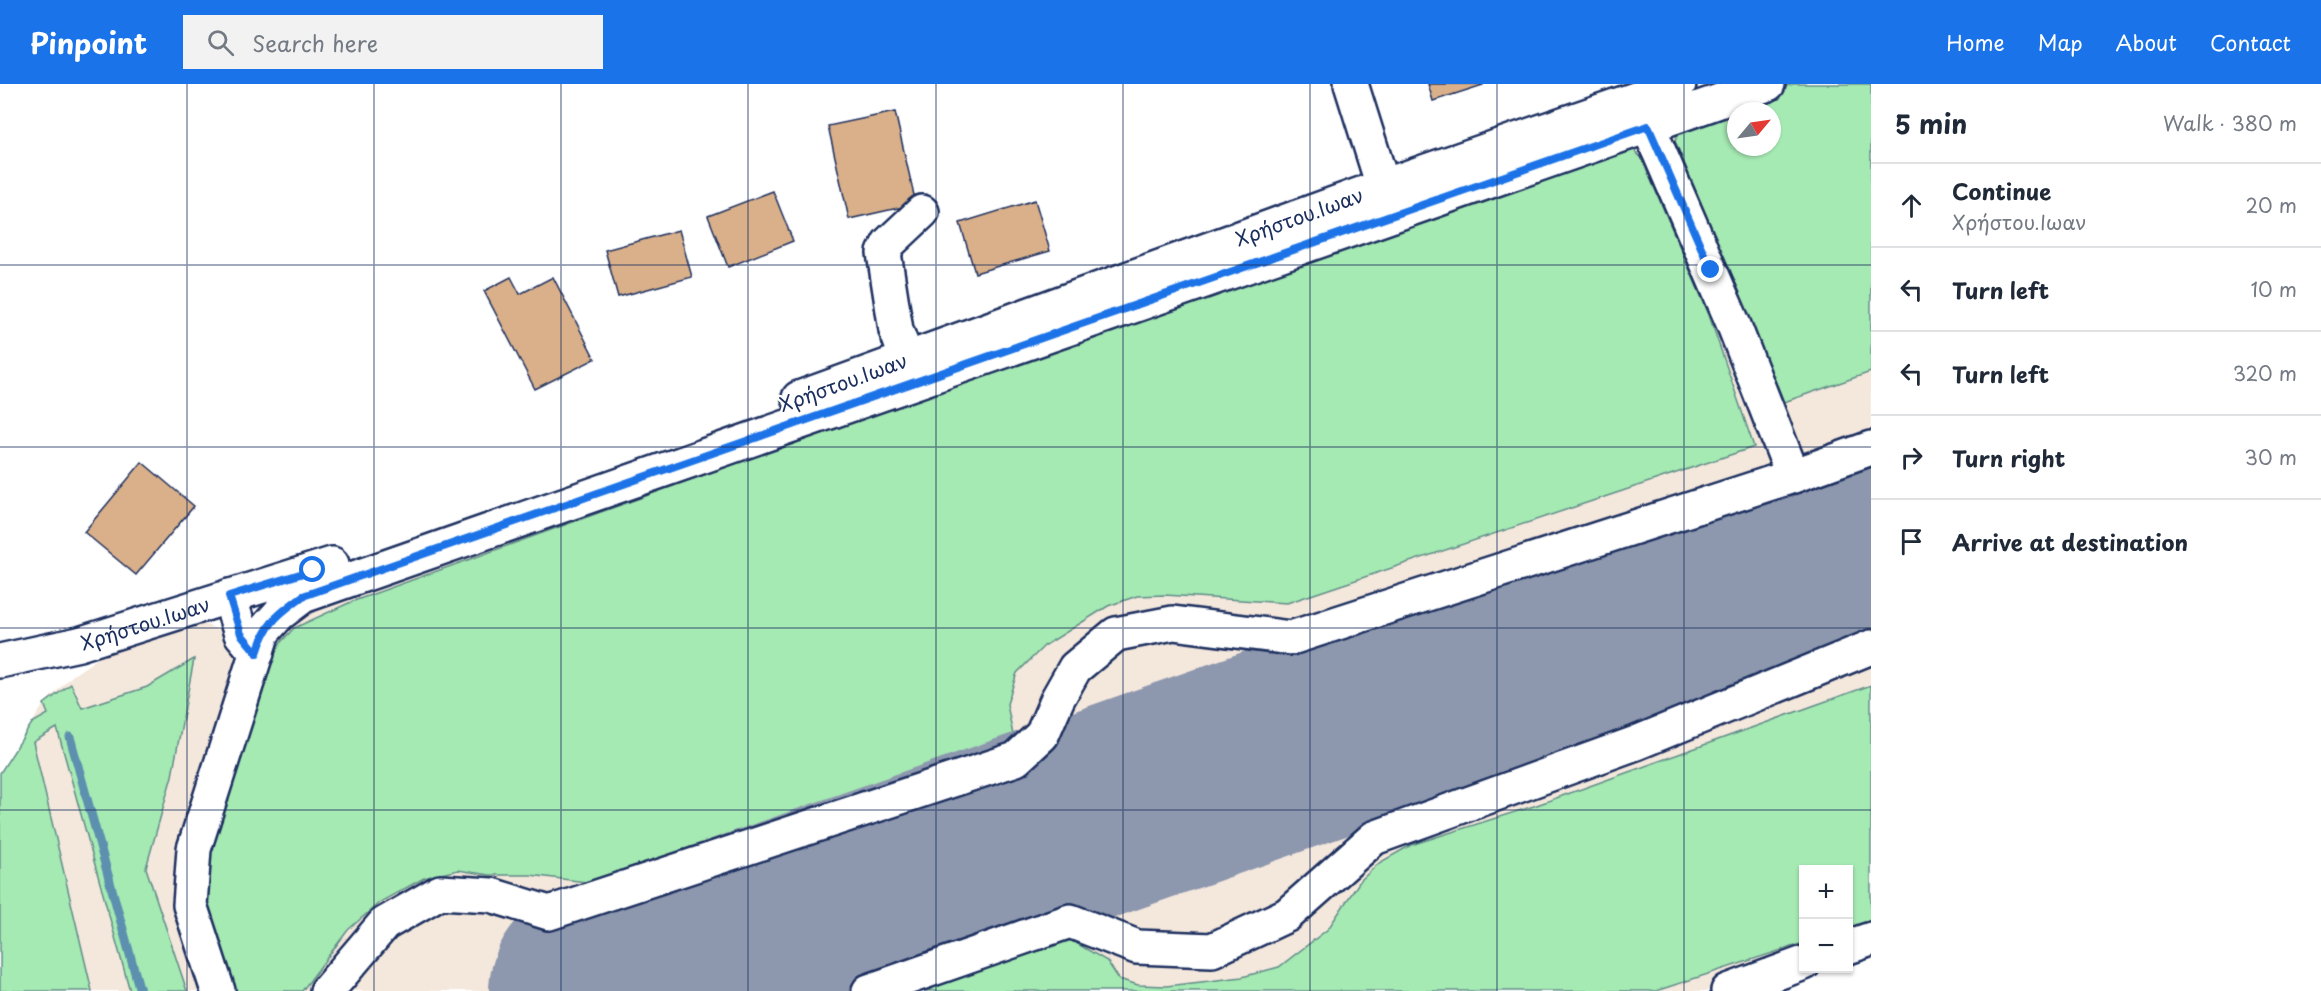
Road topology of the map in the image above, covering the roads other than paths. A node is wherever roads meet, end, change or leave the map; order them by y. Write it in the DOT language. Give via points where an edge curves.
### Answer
graph roads {
  1 [pos="1351,84"];
  2 [pos="1679,84"];
  3 [pos="1768,84"];
  4 [pos="1648,126"];
  5 [pos="1383,186"];
  6 [pos="922,212"];
  7 [pos="907,359"];
  8 [pos="1871,447"];
  9 [pos="1793,476"];
  10 [pos="229,596"];
  11 [pos="1871,647"];
  12 [pos="257,653"];
  13 [pos="0,660"];
  14 [pos="1871,939"];
  15 [pos="1853,945"];
  16 [pos="1799,964"];
  17 [pos="218,991"];
  18 [pos="327,991"];
  19 [pos="869,991"];
  20 [pos="1728,991"];
  1 -- 5 [label="street"];
  2 -- 5 [label="street, Χρήστου.Ιωαν"];
  3 -- 4 [label="street"];
  4 -- 9 [label="street" via="1733,323"];
  4 -- 12 [label="street" via="313,592 279,614 264,632"];
  5 -- 7 [label="street, Χρήστου.Ιωαν"];
  6 -- 7 [label="street" via="888,243 884,253 896,330"];
  7 -- 10 [label="street, Χρήστου.Ιωαν" via="395,542"];
  8 -- 9 [label="street"];
  9 -- 18 [label="street" via="1291,638 1173,623 1116,634 1076,668 1042,735 1017,759 549,913 491,895 440,892 384,924"];
  10 -- 12 [label="street" via="241,634"];
  10 -- 13 [label="street, Χρήστου.Ιωαν" via="79,644"];
  11 -- 19 [label="street" via="1636,743 1374,838 1287,915 1212,950 1137,947 1070,921"];
  12 -- 17 [label="street" via="194,849 190,906"];
  14 -- 15 [label="street"];
  16 -- 20 [label="street"];
}
